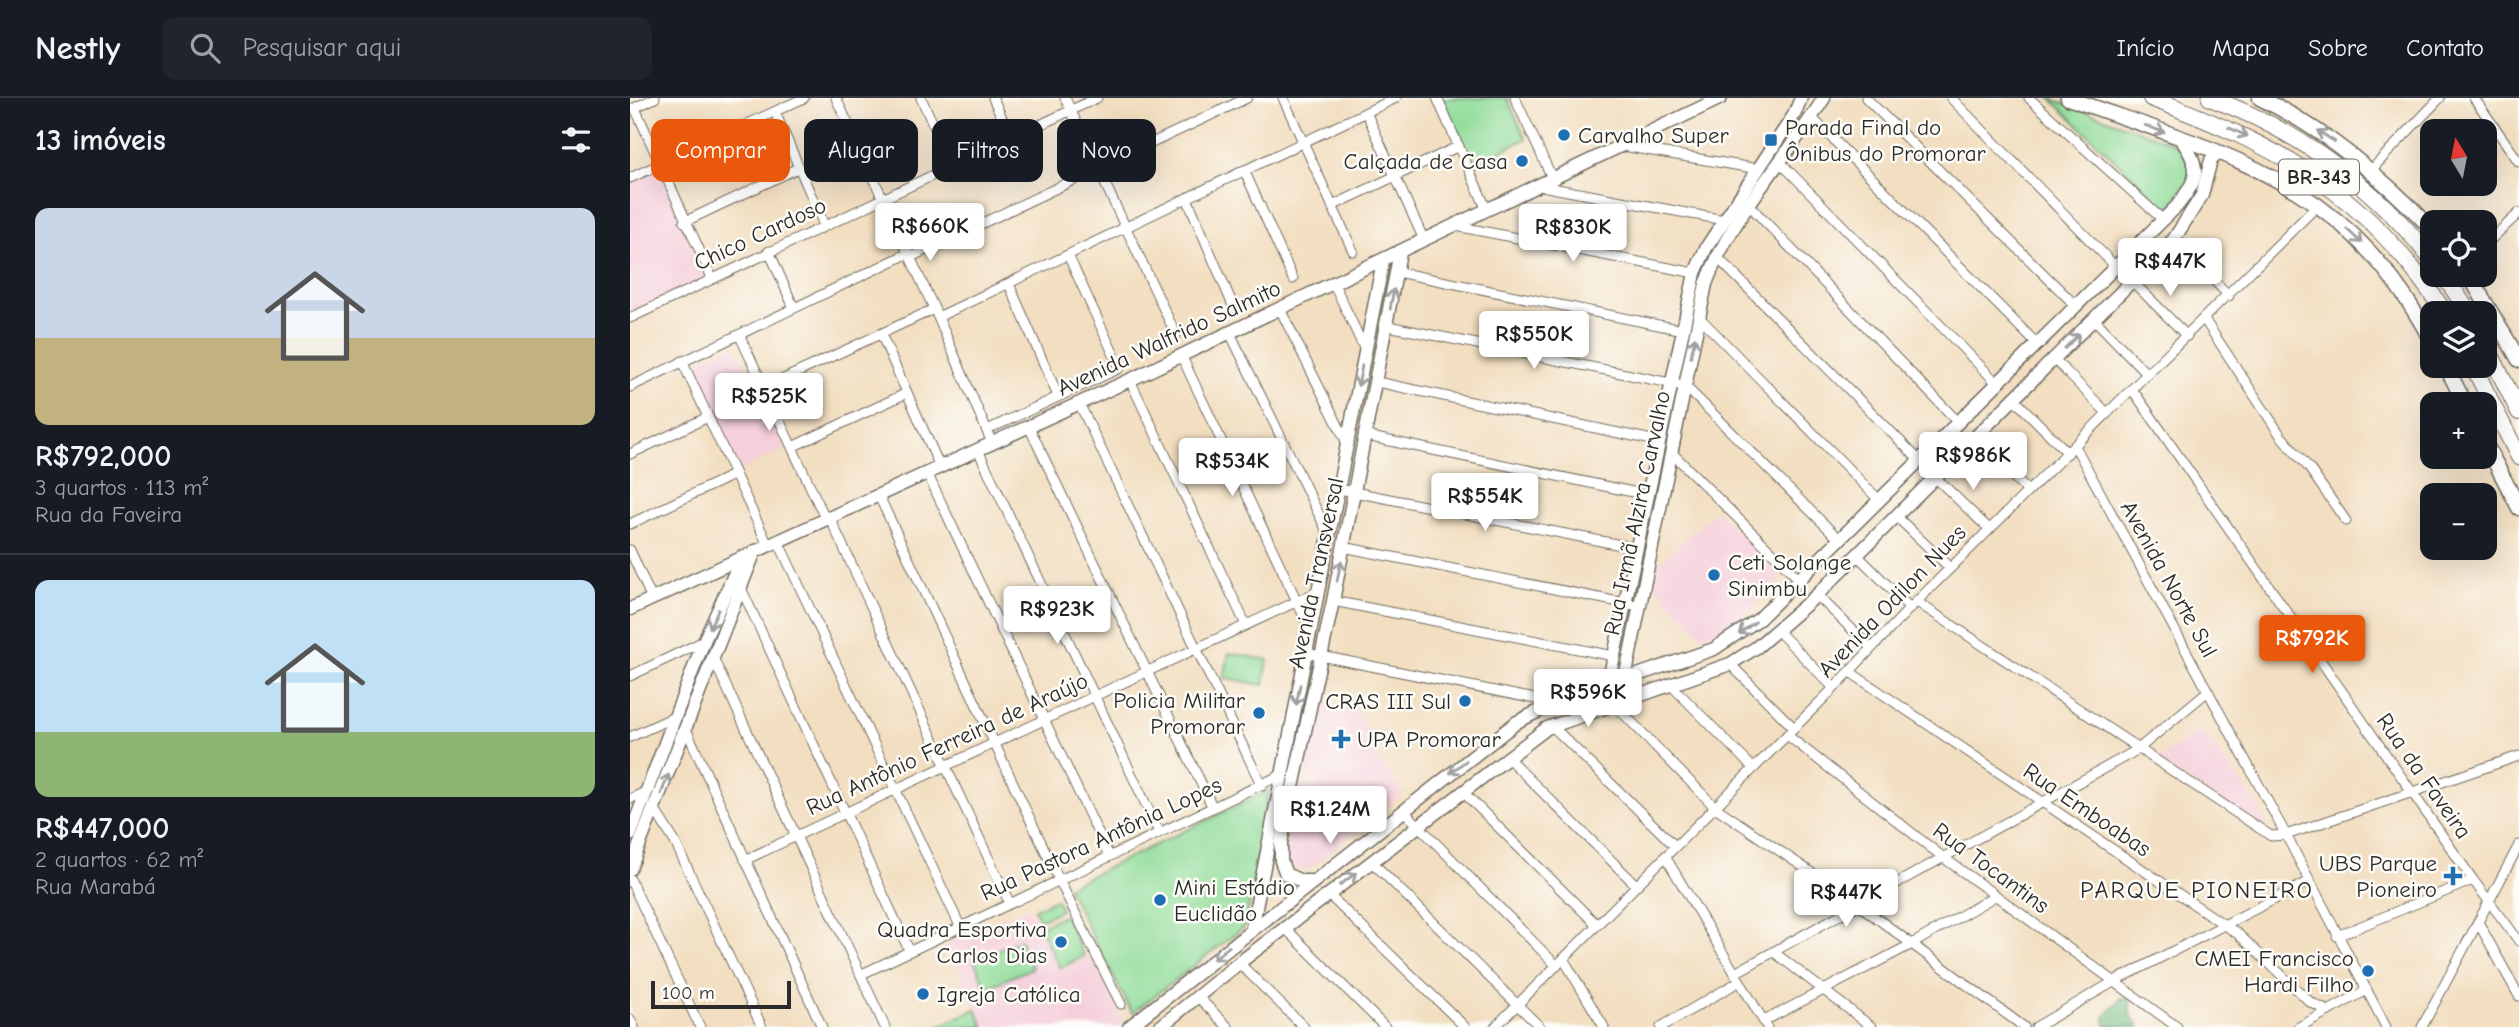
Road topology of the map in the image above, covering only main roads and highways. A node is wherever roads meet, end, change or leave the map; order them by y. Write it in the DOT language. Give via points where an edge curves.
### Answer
graph roads {
  1 [pos="2068,98"];
  2 [pos="2151,98"];
  3 [pos="2210,98"];
  4 [pos="2260,98"];
  5 [pos="2420,217"];
  6 [pos="2420,246"];
  7 [pos="2476,287"];
  8 [pos="2437,301"];
  9 [pos="2420,322"];
  10 [pos="2519,360"];
  11 [pos="2497,367"];
  12 [pos="2479,378"];
  13 [pos="2519,411"];
  14 [pos="2519,457"];
  15 [pos="2497,466"];
  16 [pos="2519,508"];
  1 -- 9 [label="main road, one-way" via="2220,152 2290,184 2376,256"];
  2 -- 8 [label="highway, BR-343, one-way" via="2236,131 2316,175 2377,229"];
  3 -- 6 [label="highway, BR-343" via="2268,122 2330,160 2393,215"];
  5 -- 4 [label="main road, one-way" via="2328,137"];
  7 -- 10 [label="main road"];
  11 -- 13 [label="highway"];
  12 -- 14 [label="highway"];
  15 -- 16 [label="main road"];
}
